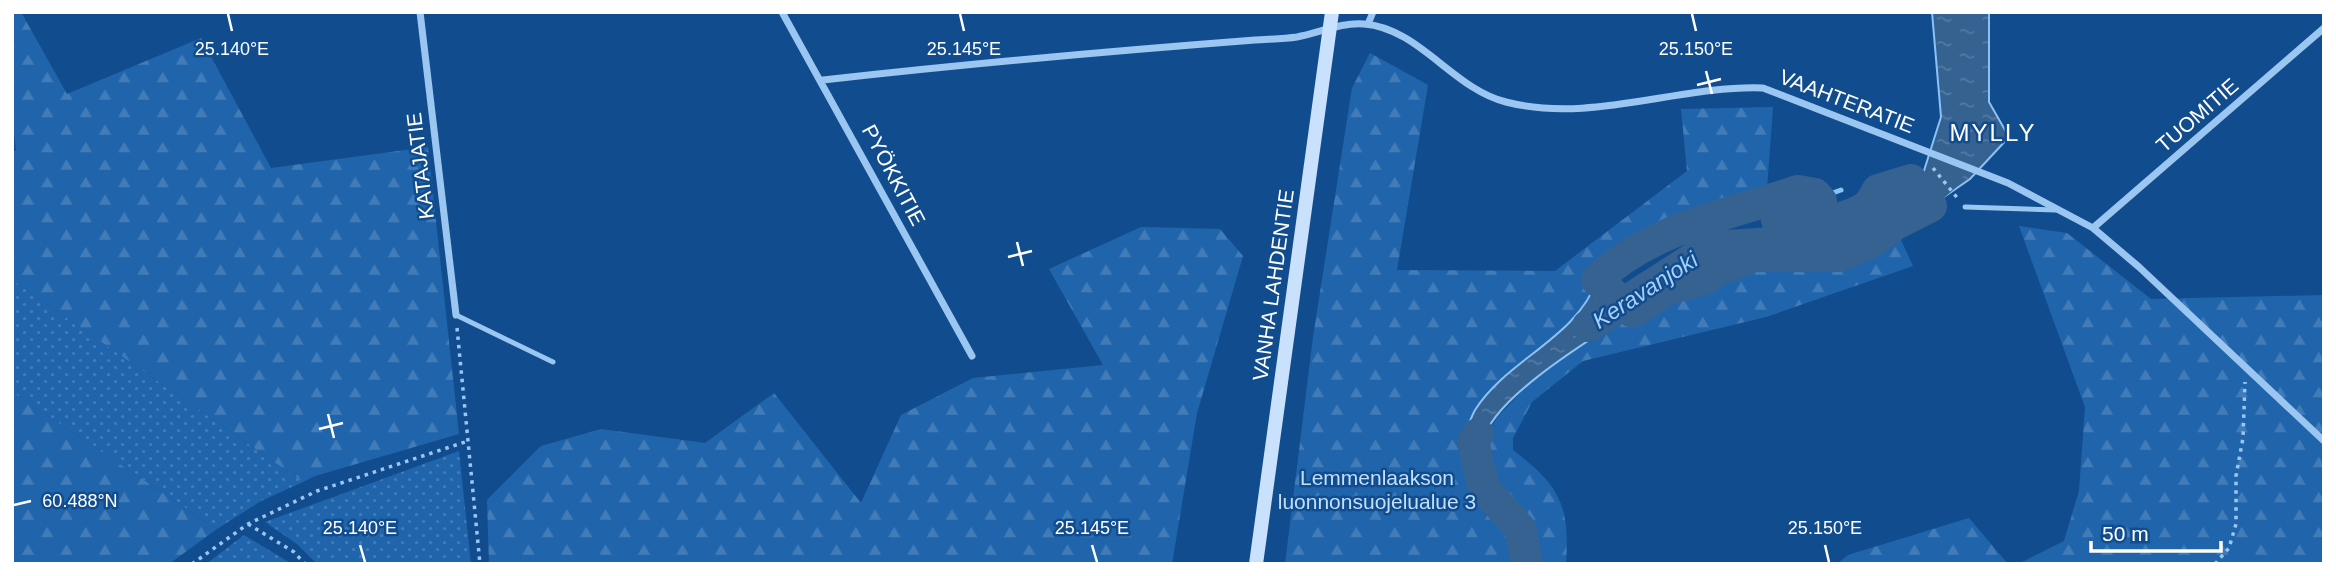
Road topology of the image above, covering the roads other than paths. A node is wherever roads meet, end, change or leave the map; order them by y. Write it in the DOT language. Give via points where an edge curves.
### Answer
graph roads {
  1 [pos="419,12"];
  2 [pos="782,12"];
  3 [pos="1332,12"];
  4 [pos="1373,12"];
  5 [pos="1368,24"];
  6 [pos="2324,28"];
  7 [pos="1330,29"];
  8 [pos="823,80"];
  9 [pos="1965,207"];
  10 [pos="2063,211"];
  11 [pos="2093,228"];
  12 [pos="456,315"];
  13 [pos="972,356"];
  14 [pos="553,362"];
  15 [pos="2324,441"];
  16 [pos="1256,564"];
  1 -- 12 [label="street, KATAJATIE"];
  2 -- 8 [label="street, PYÖKKITIE"];
  3 -- 7 [label="main road, VANHA LAHDENTIE"];
  4 -- 5 [label="street"];
  5 -- 7 [label="street, VAAHTERATIE"];
  5 -- 10 [label="street, VAAHTERATIE" via="1404,38 1472,89 1537,108 1592,107 1738,87 1763,88 2008,183"];
  6 -- 11 [label="street, TUOMITIE"];
  7 -- 8 [label="street, VAAHTERATIE" via="1296,37"];
  7 -- 16 [label="main road, VANHA LAHDENTIE"];
  8 -- 13 [label="street, PYÖKKITIE"];
  9 -- 10 [label="lane"];
  10 -- 11 [label="street, VAAHTERATIE"];
  11 -- 15 [label="street, VAAHTERATIE"];
  12 -- 14 [label="lane"];
}
